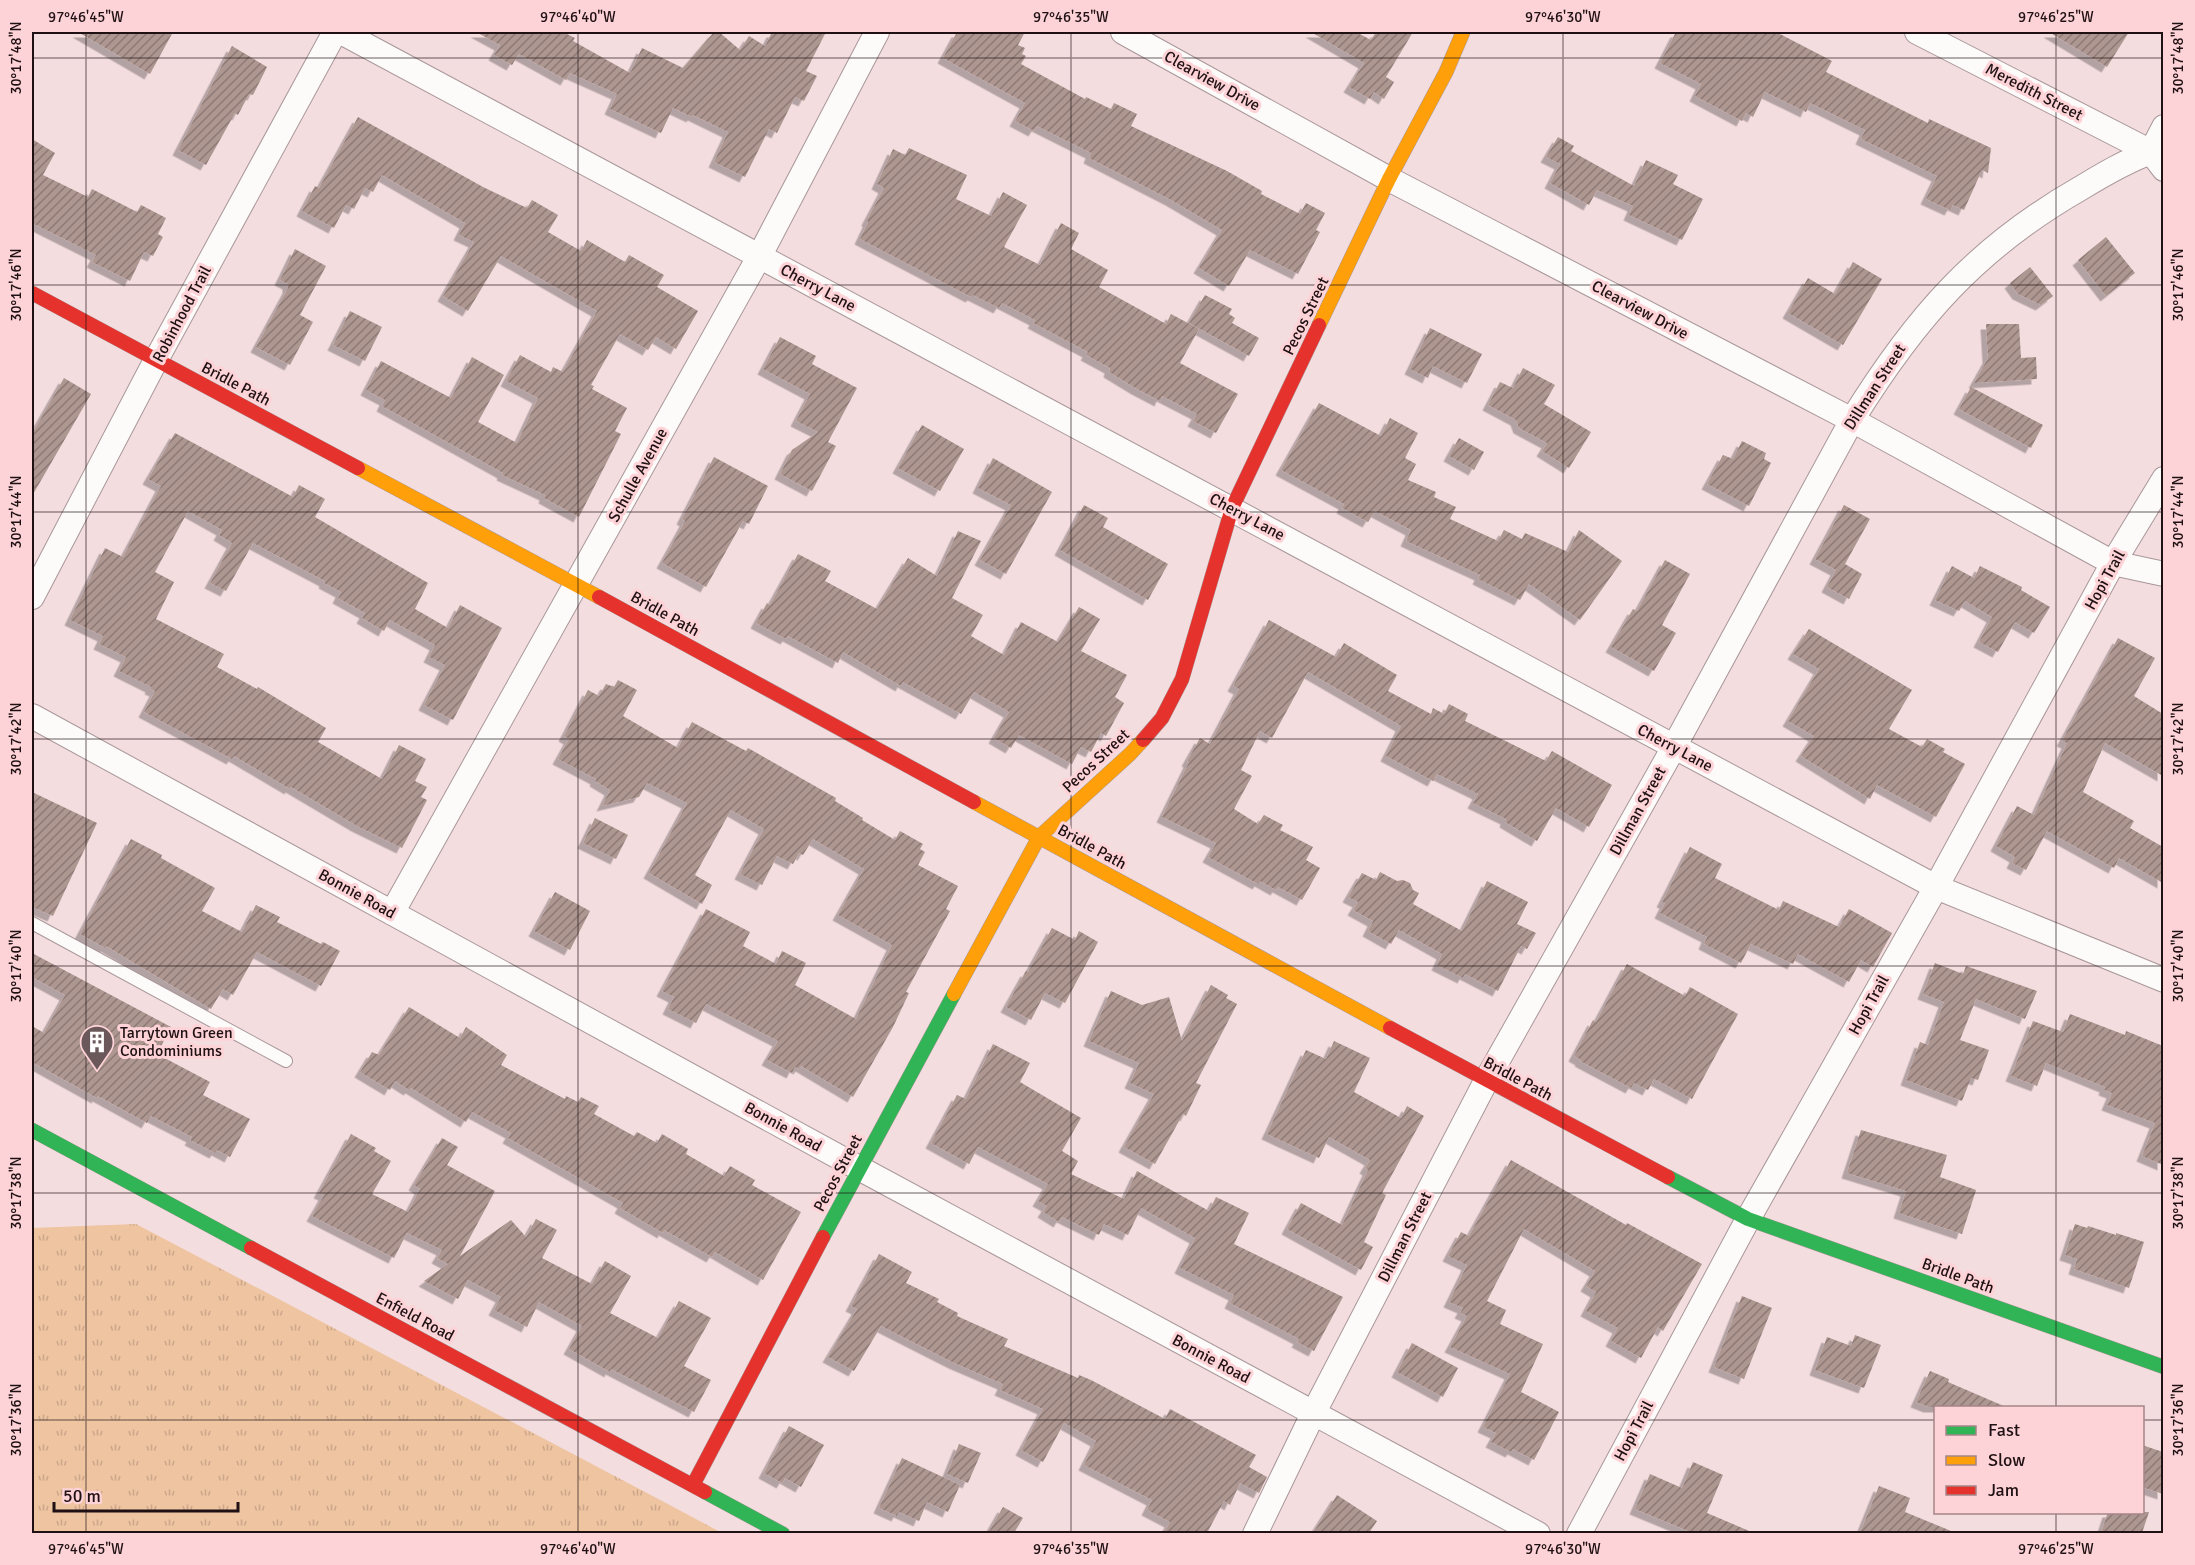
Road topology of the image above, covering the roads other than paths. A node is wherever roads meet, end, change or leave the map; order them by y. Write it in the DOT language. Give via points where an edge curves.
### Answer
graph roads {
  1 [pos="335,32"];
  2 [pos="341,32"];
  3 [pos="877,32"];
  4 [pos="1122,32"];
  5 [pos="1463,32"];
  6 [pos="1917,32"];
  7 [pos="2163,127"];
  8 [pos="2157,160"];
  9 [pos="1389,179"];
  10 [pos="759,257"];
  11 [pos="32,293"];
  12 [pos="156,360"];
  13 [pos="1852,420"];
  14 [pos="2163,479"];
  15 [pos="1232,508"];
  16 [pos="2114,563"];
  17 [pos="2163,574"];
  18 [pos="577,585"];
  19 [pos="32,597"];
  20 [pos="32,716"];
  21 [pos="1674,747"];
  22 [pos="1039,837"];
  23 [pos="1936,887"];
  24 [pos="392,913"];
  25 [pos="32,923"];
  26 [pos="2163,980"];
  27 [pos="286,1061"];
  28 [pos="1486,1081"];
  29 [pos="32,1130"];
  30 [pos="859,1168"];
  31 [pos="1748,1219"];
  32 [pos="2163,1367"];
  33 [pos="1313,1414"];
  34 [pos="693,1485"];
  35 [pos="783,1533"];
  36 [pos="1255,1533"];
  37 [pos="1538,1533"];
  38 [pos="1579,1533"];
  1 -- 12 [label="street, Robinhood Trail"];
  2 -- 10 [label="street, Cherry Lane"];
  3 -- 10 [label="street, Schulle Avenue"];
  4 -- 9 [label="street, Clearview Drive"];
  5 -- 9 [label="street, Pecos Street"];
  6 -- 8 [label="street, Meredith Street"];
  7 -- 8 [label="street"];
  8 -- 13 [label="street, Dillman Street" via="2129,160 2046,208 1998,244 1923,317"];
  9 -- 13 [label="street, Clearview Drive"];
  9 -- 15 [label="street, Pecos Street"];
  10 -- 15 [label="street, Cherry Lane"];
  10 -- 18 [label="street, Schulle Avenue"];
  11 -- 12 [label="street, Bridle Path"];
  12 -- 18 [label="street, Bridle Path"];
  12 -- 19 [label="street, Robinhood Trail"];
  13 -- 16 [label="street, Clearview Drive"];
  13 -- 21 [label="street, Dillman Street"];
  14 -- 16 [label="street, Hopi Trail"];
  15 -- 21 [label="street, Cherry Lane"];
  15 -- 22 [label="street, Pecos Street" via="1182,679 1162,718 1130,754"];
  16 -- 17 [label="street, Clearview Drive"];
  16 -- 23 [label="street, Hopi Trail"];
  18 -- 22 [label="street, Bridle Path"];
  18 -- 24 [label="street, Schulle Avenue"];
  20 -- 24 [label="street, Bonnie Road"];
  21 -- 23 [label="street, Cherry Lane"];
  21 -- 28 [label="street, Dillman Street"];
  22 -- 28 [label="street, Bridle Path"];
  22 -- 30 [label="street, Pecos Street"];
  23 -- 26 [label="street, Cherry Lane"];
  23 -- 31 [label="street, Hopi Trail"];
  24 -- 30 [label="street, Bonnie Road"];
  25 -- 27 [label="lane"];
  28 -- 31 [label="street, Bridle Path"];
  28 -- 33 [label="street, Dillman Street"];
  29 -- 34 [label="street, Enfield Road"];
  30 -- 33 [label="street, Bonnie Road"];
  30 -- 34 [label="street, Pecos Street"];
  31 -- 32 [label="street, Bridle Path"];
  31 -- 38 [label="street, Hopi Trail"];
  33 -- 36 [label="street, Dillman Street"];
  33 -- 37 [label="street, Bonnie Road"];
  34 -- 35 [label="street, Enfield Road"];
}
